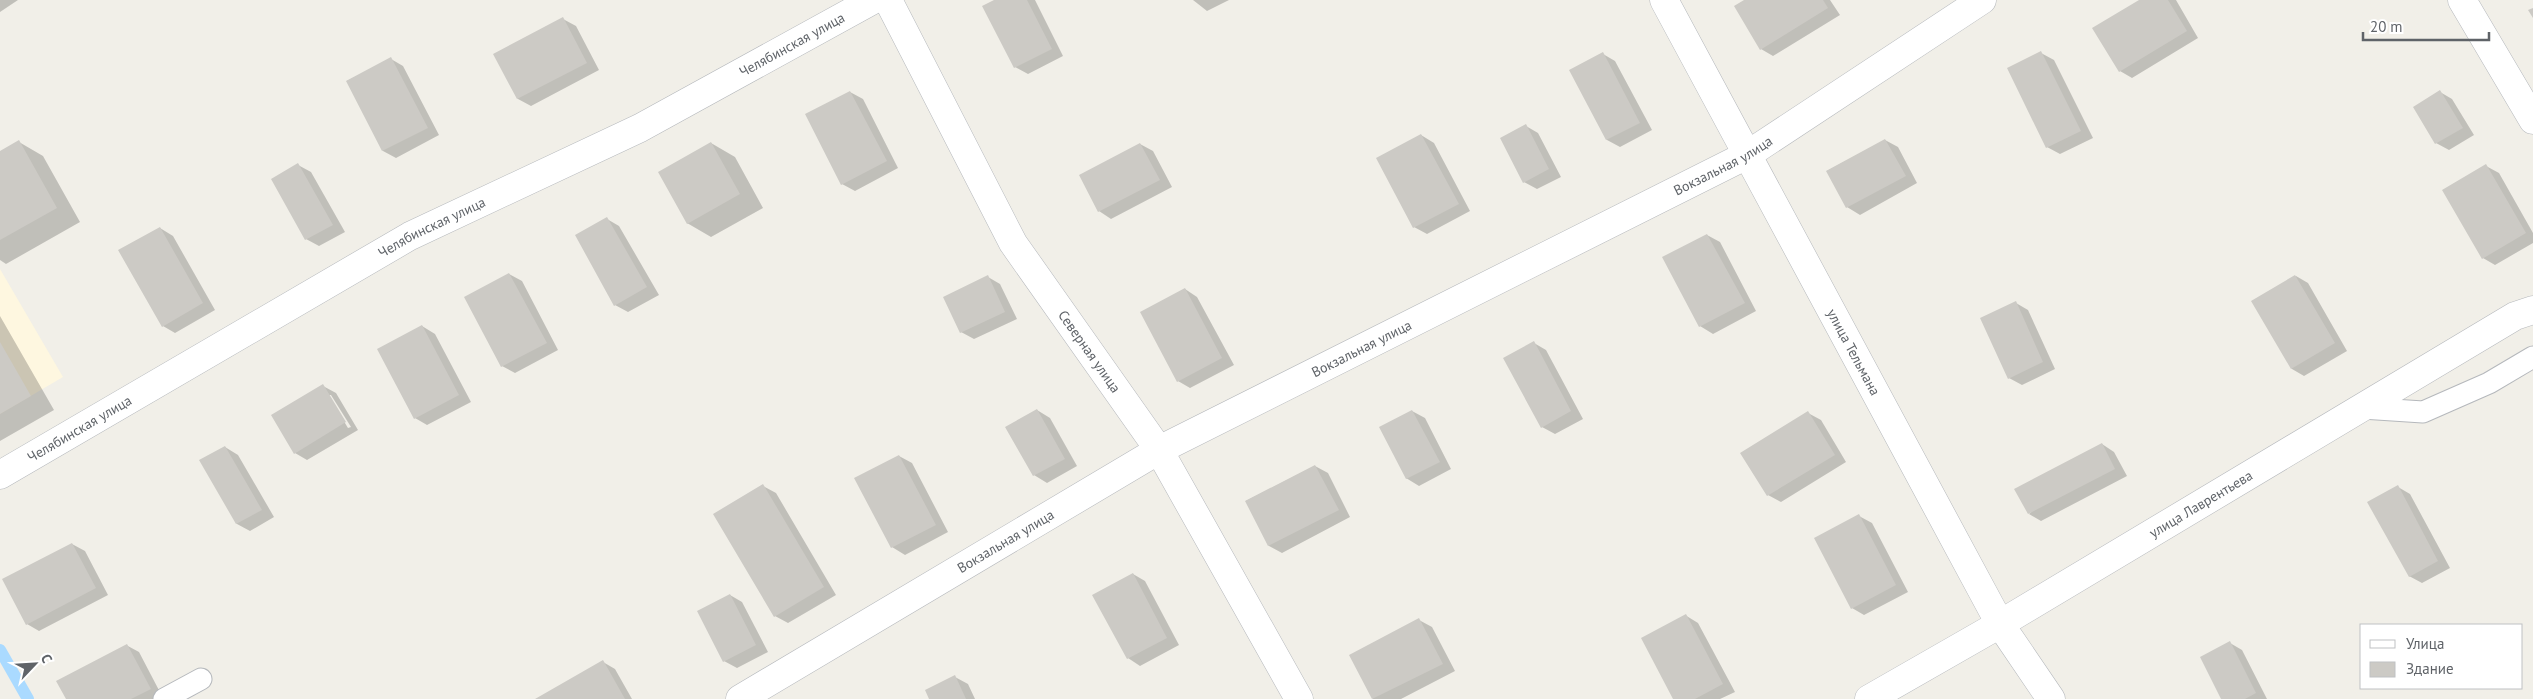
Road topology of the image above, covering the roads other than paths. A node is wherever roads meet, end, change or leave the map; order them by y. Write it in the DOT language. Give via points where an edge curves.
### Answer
graph roads {
  1 [pos="873,0"];
  2 [pos="888,0"];
  3 [pos="1664,0"];
  4 [pos="1982,0"];
  5 [pos="2462,0"];
  6 [pos="2533,120"];
  7 [pos="1746,155"];
  8 [pos="2533,310"];
  9 [pos="2533,357"];
  10 [pos="2362,408"];
  11 [pos="1159,450"];
  12 [pos="0,475"];
  13 [pos="2000,624"];
  14 [pos="201,679"];
  15 [pos="164,699"];
  16 [pos="740,699"];
  17 [pos="1298,699"];
  18 [pos="1869,699"];
  19 [pos="2051,699"];
  1 -- 12 [label="street, Челябинская улица" via="640,128 410,236"];
  2 -- 11 [label="street, Северная улица" via="1013,243"];
  3 -- 7 [label="street, улица Тельмана"];
  4 -- 7 [label="street, Вокзальная улица"];
  5 -- 6 [label="street"];
  7 -- 11 [label="street, Вокзальная улица"];
  7 -- 13 [label="street, улица Тельмана"];
  8 -- 10 [label="street, улица Лаврентьева" via="2515,316"];
  9 -- 10 [label="lane" via="2489,383 2423,412"];
  10 -- 13 [label="street, улица Лаврентьева"];
  11 -- 16 [label="street, Вокзальная улица"];
  11 -- 17 [label="street, Северная улица"];
  13 -- 18 [label="street, улица Лаврентьева"];
  13 -- 19 [label="street, улица Тельмана"];
  14 -- 15 [label="lane"];
}
